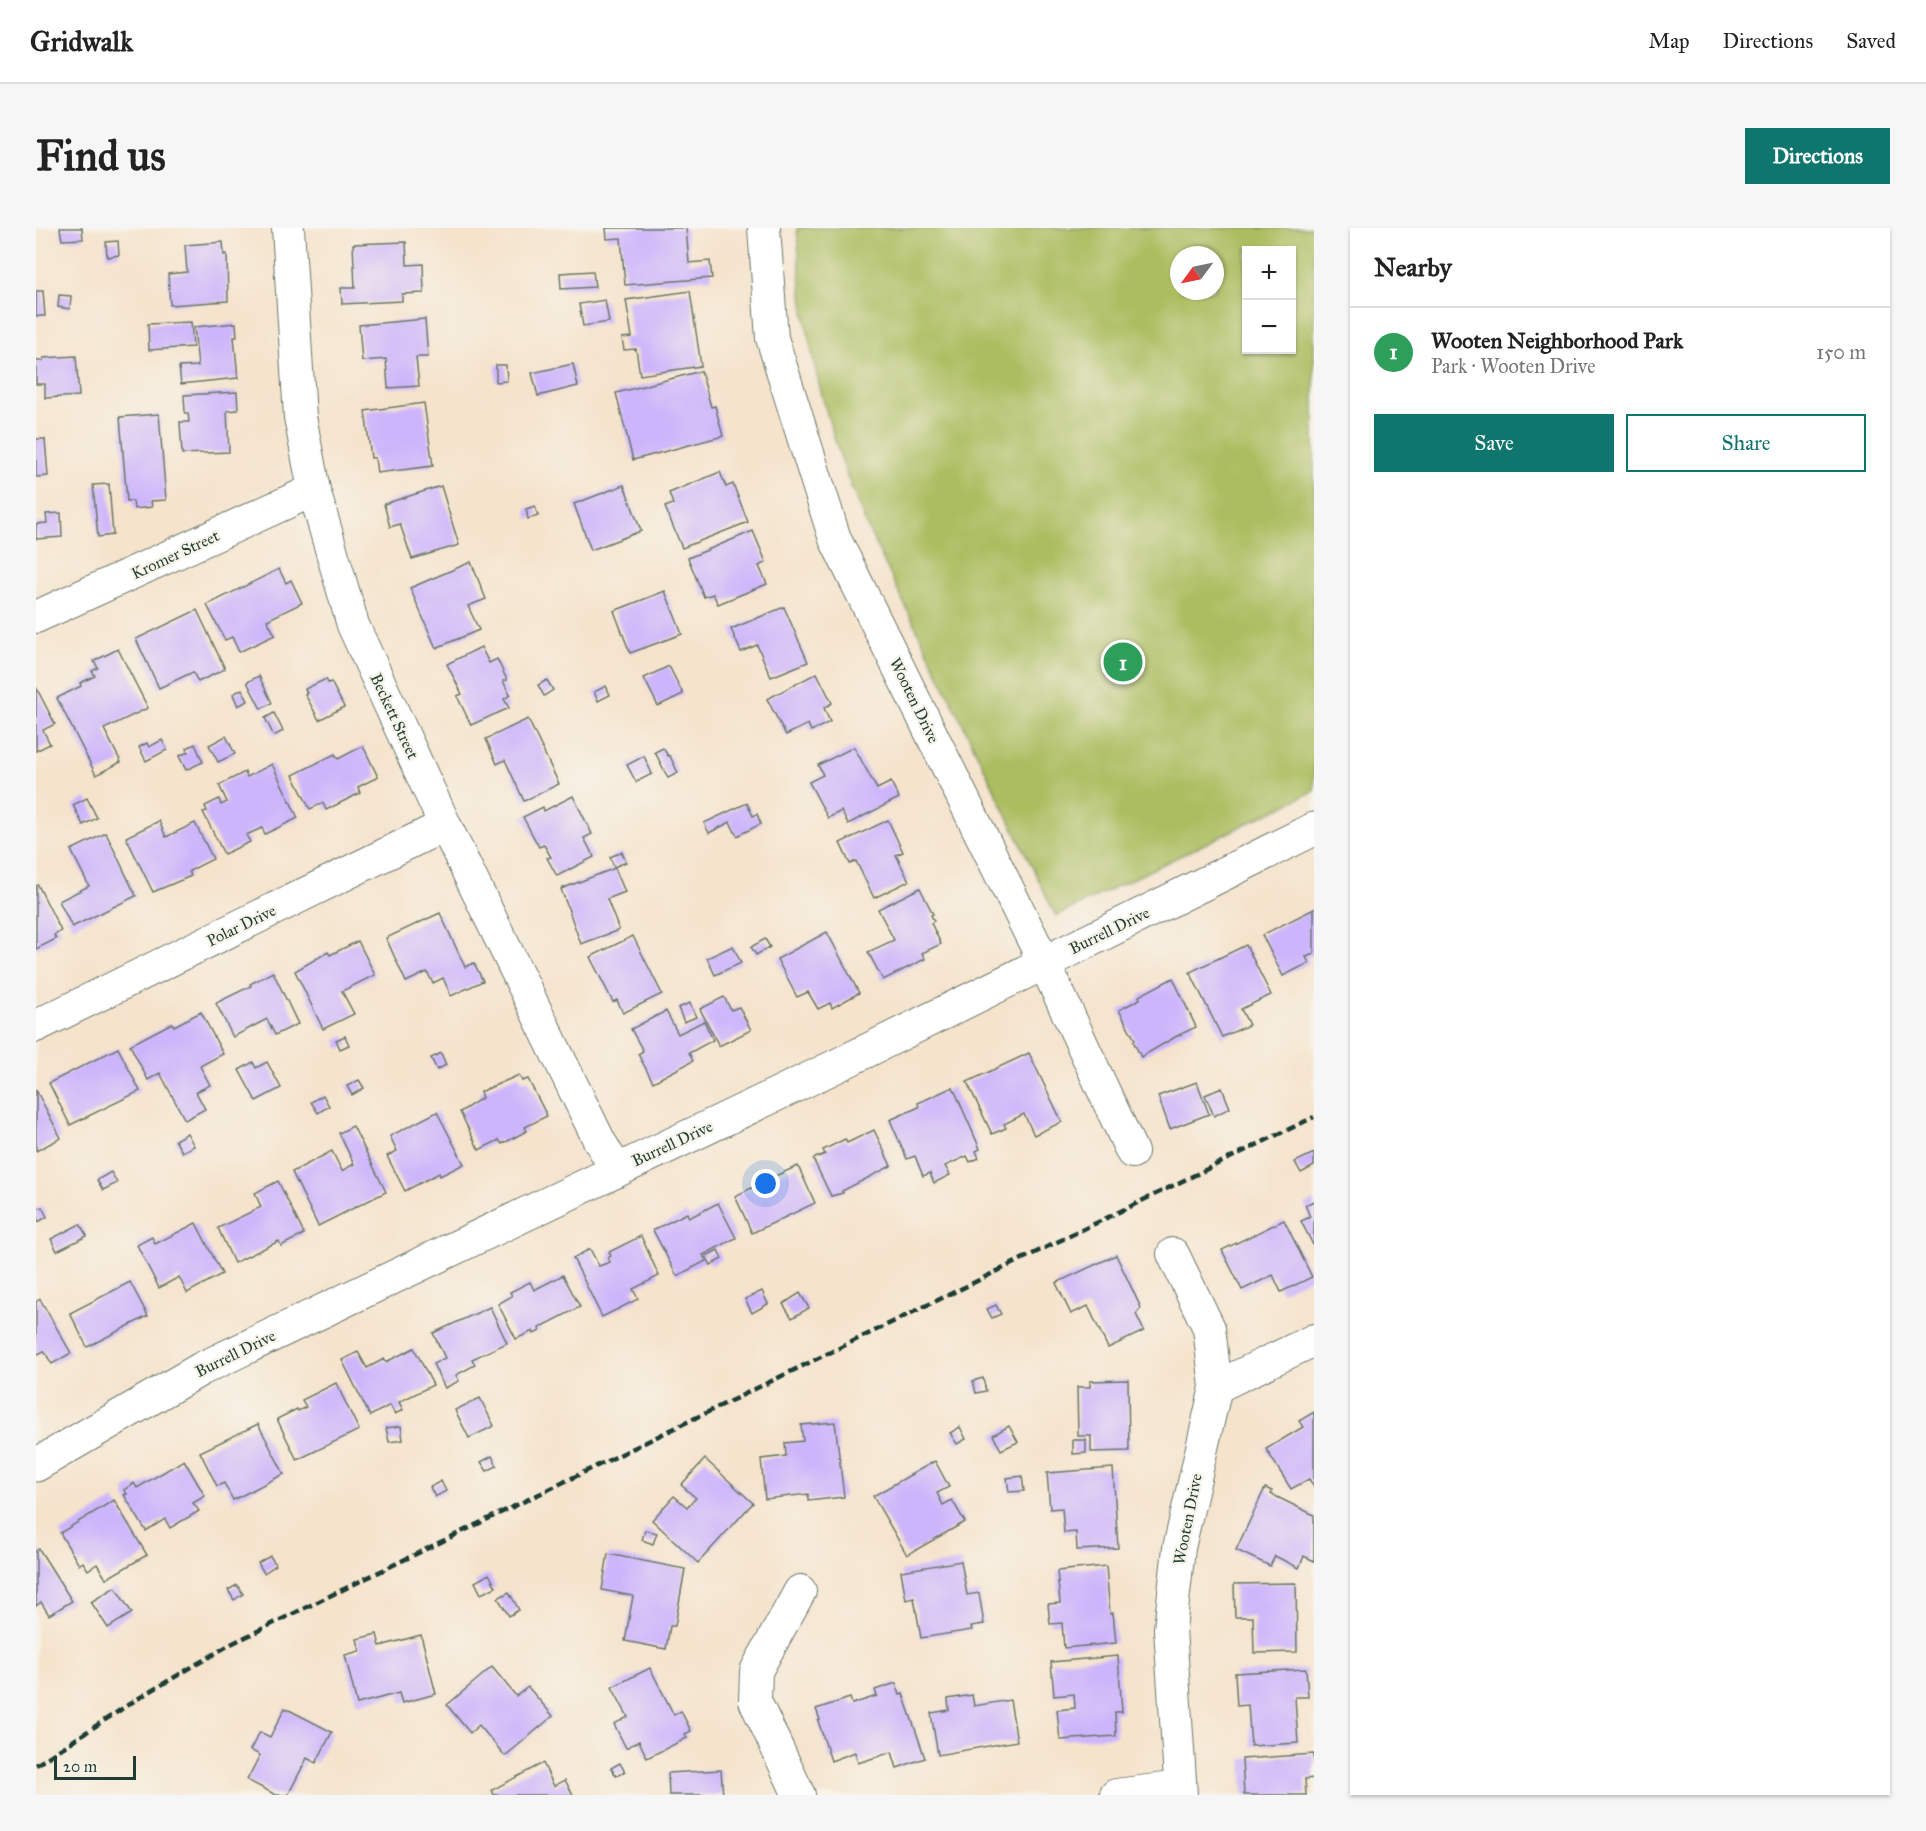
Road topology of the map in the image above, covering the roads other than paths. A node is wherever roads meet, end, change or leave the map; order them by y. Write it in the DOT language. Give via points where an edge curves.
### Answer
graph roads {
  1 [pos="288,228"];
  2 [pos="764,228"];
  3 [pos="314,490"];
  4 [pos="36,617"];
  5 [pos="445,825"];
  6 [pos="1314,829"];
  7 [pos="1044,962"];
  8 [pos="36,1026"];
  9 [pos="1132,1152"];
  10 [pos="616,1169"];
  11 [pos="1173,1254"];
  12 [pos="1314,1340"];
  13 [pos="1216,1388"];
  14 [pos="36,1466"];
  15 [pos="800,1591"];
  16 [pos="1180,1791"];
  17 [pos="798,1795"];
  18 [pos="1116,1795"];
  1 -- 3 [label="street, Beckett Street" via="300,417"];
  2 -- 7 [label="street, Wooten Drive" via="772,338 835,539"];
  3 -- 4 [label="street, Kromer Street"];
  3 -- 5 [label="street, Beckett Street" via="353,625"];
  5 -- 8 [label="street, Polar Drive"];
  5 -- 10 [label="street, Beckett Street"];
  6 -- 7 [label="street, Burrell Drive"];
  7 -- 9 [label="street, Wooten Drive"];
  7 -- 10 [label="street, Burrell Drive" via="836,1066"];
  10 -- 14 [label="street, Burrell Drive" via="201,1369"];
  11 -- 13 [label="street, Wooten Drive" via="1209,1328"];
  12 -- 13 [label="street"];
  13 -- 16 [label="street, Wooten Drive" via="1179,1548 1170,1629"];
  15 -- 17 [label="street" via="756,1671 755,1701"];
  16 -- 18 [label="street"];
}
